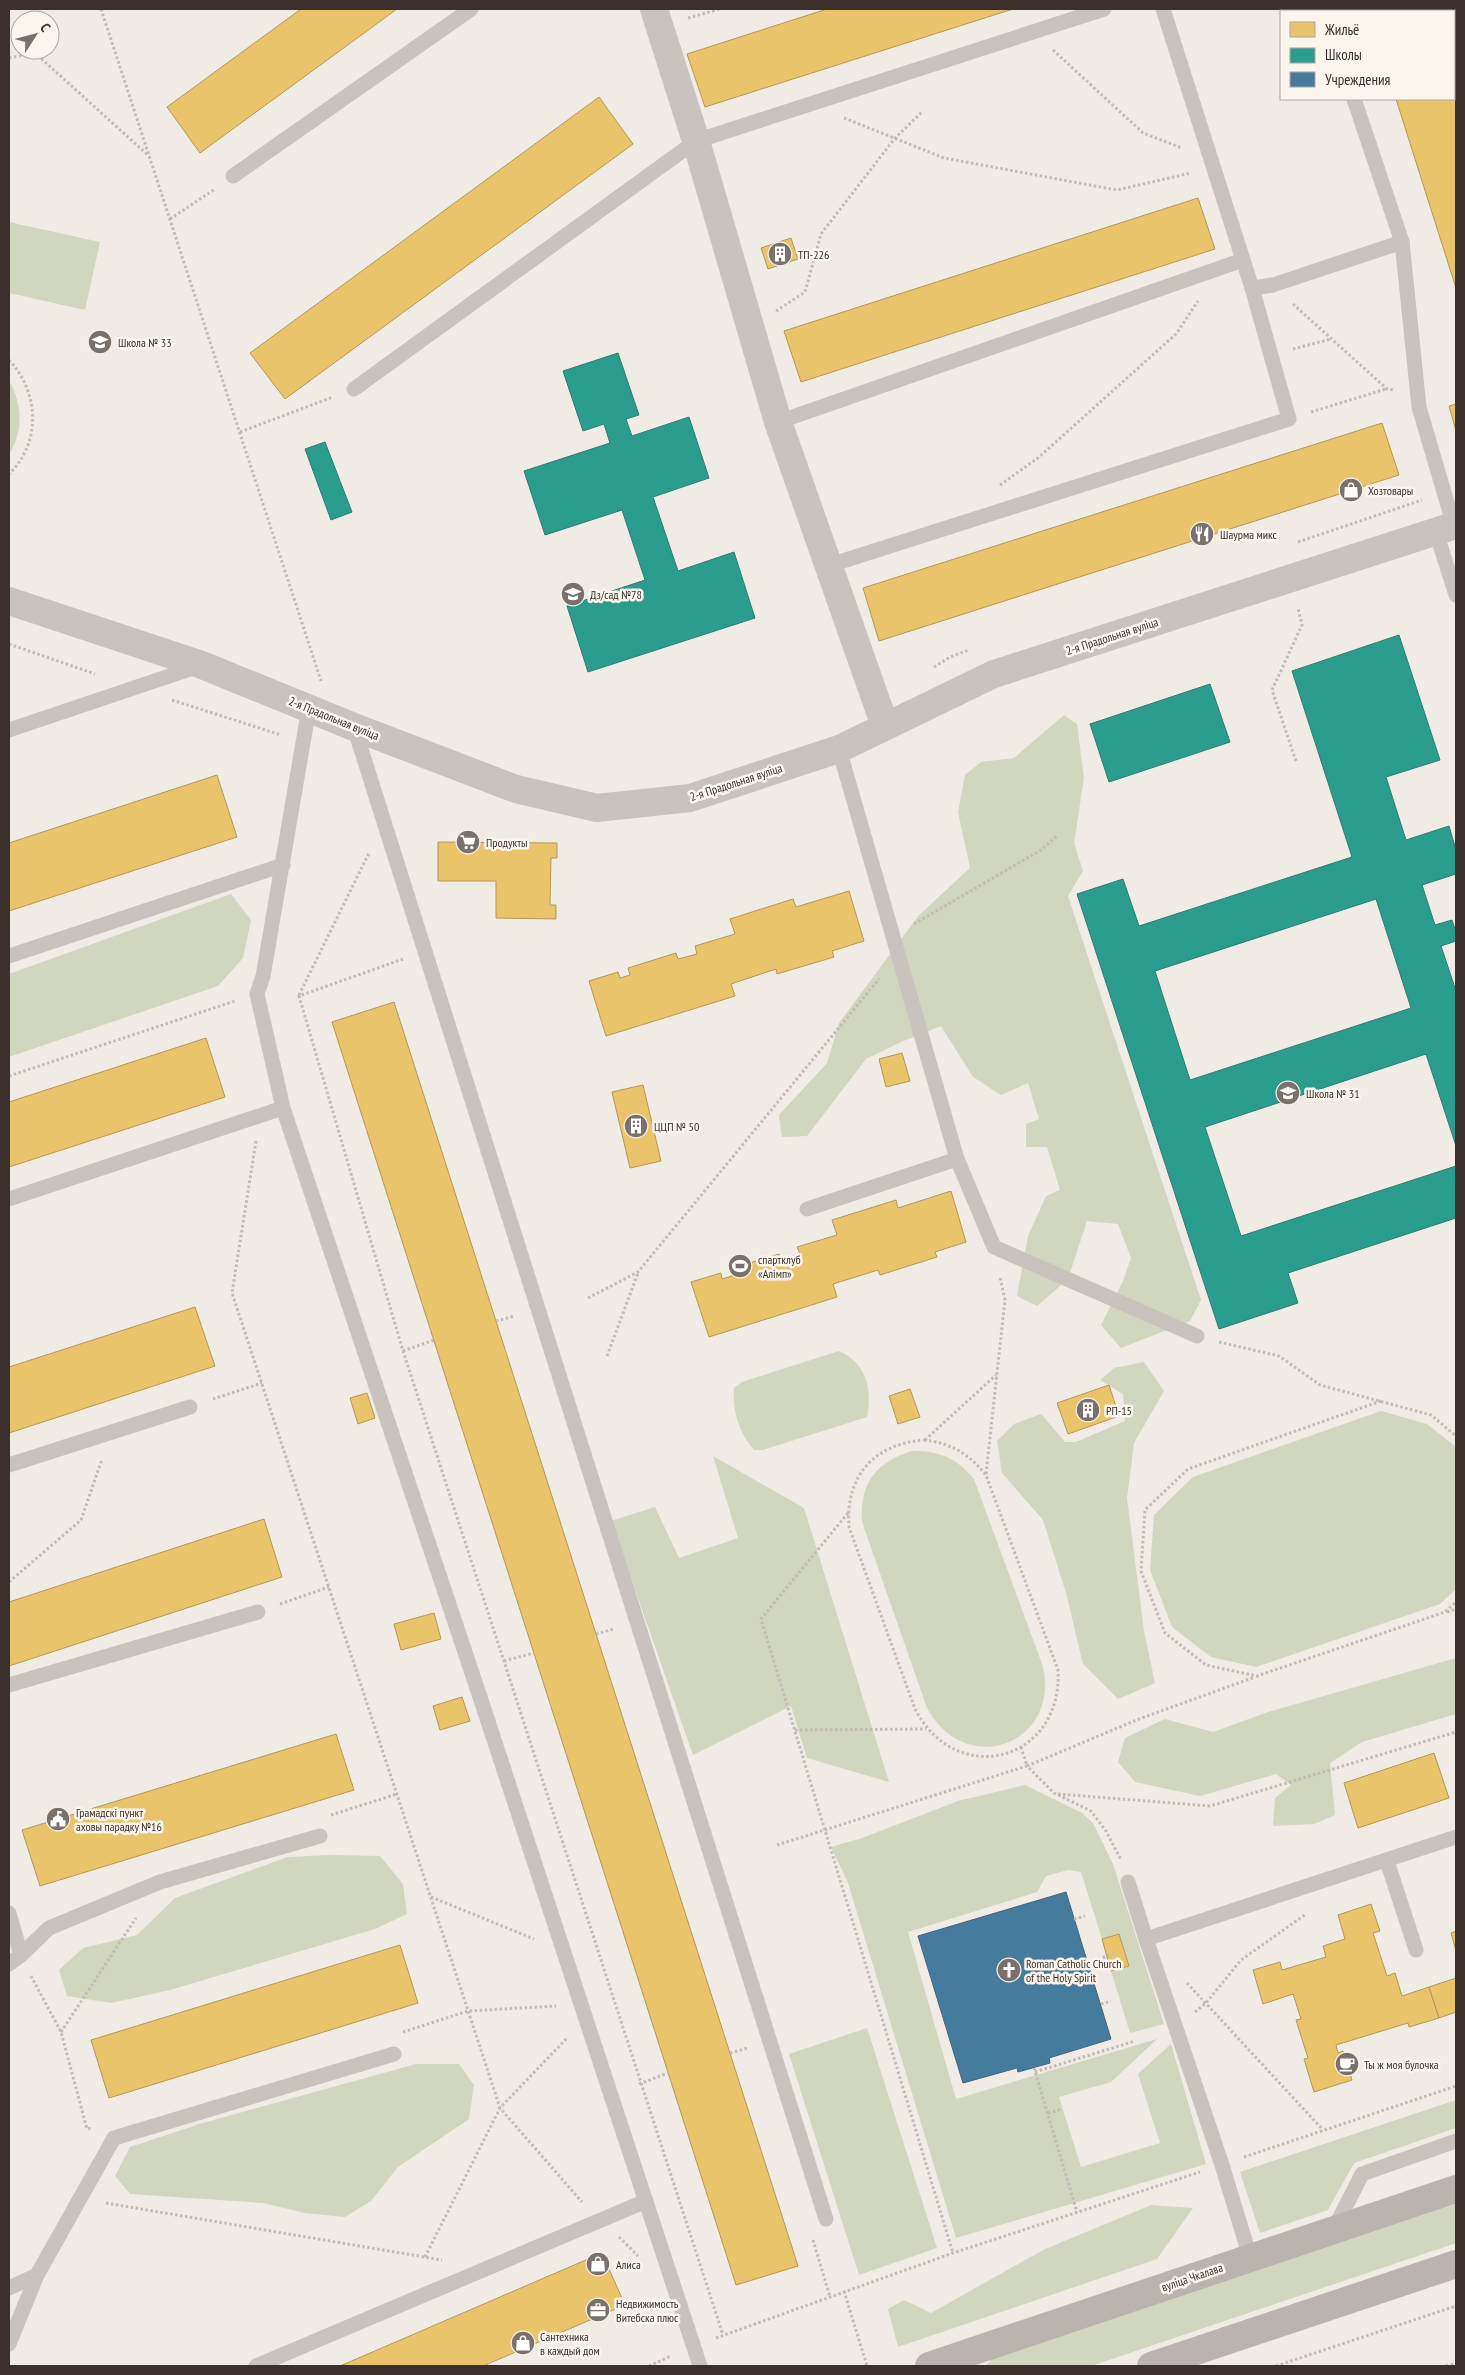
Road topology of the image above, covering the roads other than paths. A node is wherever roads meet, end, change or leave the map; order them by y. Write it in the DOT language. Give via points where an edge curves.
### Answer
graph roads {
  1 [pos="471,9"];
  2 [pos="654,9"];
  3 [pos="1104,9"];
  4 [pos="1162,9"];
  5 [pos="1354,100"];
  6 [pos="696,141"];
  7 [pos="233,176"];
  8 [pos="1402,242"];
  9 [pos="1243,260"];
  10 [pos="1252,288"];
  11 [pos="354,389"];
  12 [pos="778,422"];
  13 [pos="1449,528"];
  14 [pos="827,566"];
  15 [pos="1456,595"];
  16 [pos="9,601"];
  17 [pos="202,665"];
  18 [pos="309,708"];
  19 [pos="884,726"];
  20 [pos="354,727"];
  21 [pos="9,730"];
  22 [pos="839,749"];
  23 [pos="283,864"];
  24 [pos="9,956"];
  25 [pos="283,1108"];
  26 [pos="957,1159"];
  27 [pos="9,1199"];
  28 [pos="806,1208"];
  29 [pos="1197,1336"];
  30 [pos="190,1407"];
  31 [pos="9,1465"];
  32 [pos="258,1612"];
  33 [pos="9,1685"];
  34 [pos="320,1836"];
  35 [pos="1456,1837"];
  36 [pos="1387,1861"];
  37 [pos="1128,1882"];
  38 [pos="9,1913"];
  39 [pos="1146,1939"];
  40 [pos="1416,1950"];
  41 [pos="15,1960"];
  42 [pos="394,2054"];
  43 [pos="1456,2141"];
  44 [pos="1456,2189"];
  45 [pos="646,2201"];
  46 [pos="826,2219"];
  47 [pos="1334,2229"];
  48 [pos="1250,2257"];
  49 [pos="1456,2264"];
  50 [pos="38,2275"];
  51 [pos="9,2288"];
  52 [pos="9,2344"];
  53 [pos="995,2344"];
  54 [pos="256,2366"];
  55 [pos="700,2366"];
  56 [pos="929,2366"];
  57 [pos="973,2366"];
  58 [pos="1152,2366"];
  1 -- 7 [label="lane"];
  2 -- 6 [label="street"];
  3 -- 6 [label="lane"];
  4 -- 9 [label="lane"];
  5 -- 8 [label="lane"];
  6 -- 11 [label="lane"];
  6 -- 12 [label="street"];
  8 -- 10 [label="lane" via="1272,285"];
  8 -- 13 [label="lane" via="1419,407"];
  9 -- 10 [label="lane"];
  9 -- 12 [label="lane"];
  10 -- 14 [label="lane" via="1289,419"];
  12 -- 14 [label="street"];
  13 -- 15 [label="lane"];
  13 -- 19 [label="street, 2-я Прадольная вуліца" via="994,674"];
  14 -- 19 [label="street"];
  16 -- 17 [label="street, 2-я Прадольная вуліца"];
  17 -- 18 [label="street, 2-я Прадольная вуліца"];
  17 -- 21 [label="lane"];
  18 -- 20 [label="street, 2-я Прадольная вуліца"];
  18 -- 23 [label="lane"];
  19 -- 22 [label="street, 2-я Прадольная вуліца"];
  20 -- 22 [label="street, 2-я Прадольная вуліца" via="516,789 597,808 690,798"];
  20 -- 46 [label="lane"];
  22 -- 26 [label="lane"];
  23 -- 24 [label="lane"];
  23 -- 25 [label="lane" via="257,994"];
  25 -- 27 [label="lane"];
  25 -- 45 [label="lane"];
  26 -- 28 [label="lane"];
  26 -- 29 [label="lane" via="994,1247"];
  30 -- 31 [label="lane"];
  32 -- 33 [label="lane"];
  34 -- 41 [label="lane" via="160,1882 48,1928"];
  35 -- 36 [label="lane"];
  36 -- 39 [label="lane"];
  36 -- 40 [label="lane"];
  37 -- 39 [label="lane"];
  38 -- 41 [label="lane"];
  39 -- 48 [label="lane"];
  42 -- 50 [label="lane" via="114,2138"];
  43 -- 47 [label="lane" via="1362,2174"];
  44 -- 47 [label="main road, вуліца Чкалава"];
  45 -- 54 [label="lane"];
  45 -- 55 [label="lane"];
  47 -- 48 [label="main road, вуліца Чкалава"];
  48 -- 53 [label="main road, вуліца Чкалава"];
  49 -- 58 [label="main road"];
  50 -- 51 [label="lane"];
  50 -- 52 [label="lane"];
  53 -- 56 [label="main road, вуліца Чкалава"];
  53 -- 57 [label="main road" via="979,2355"];
}
